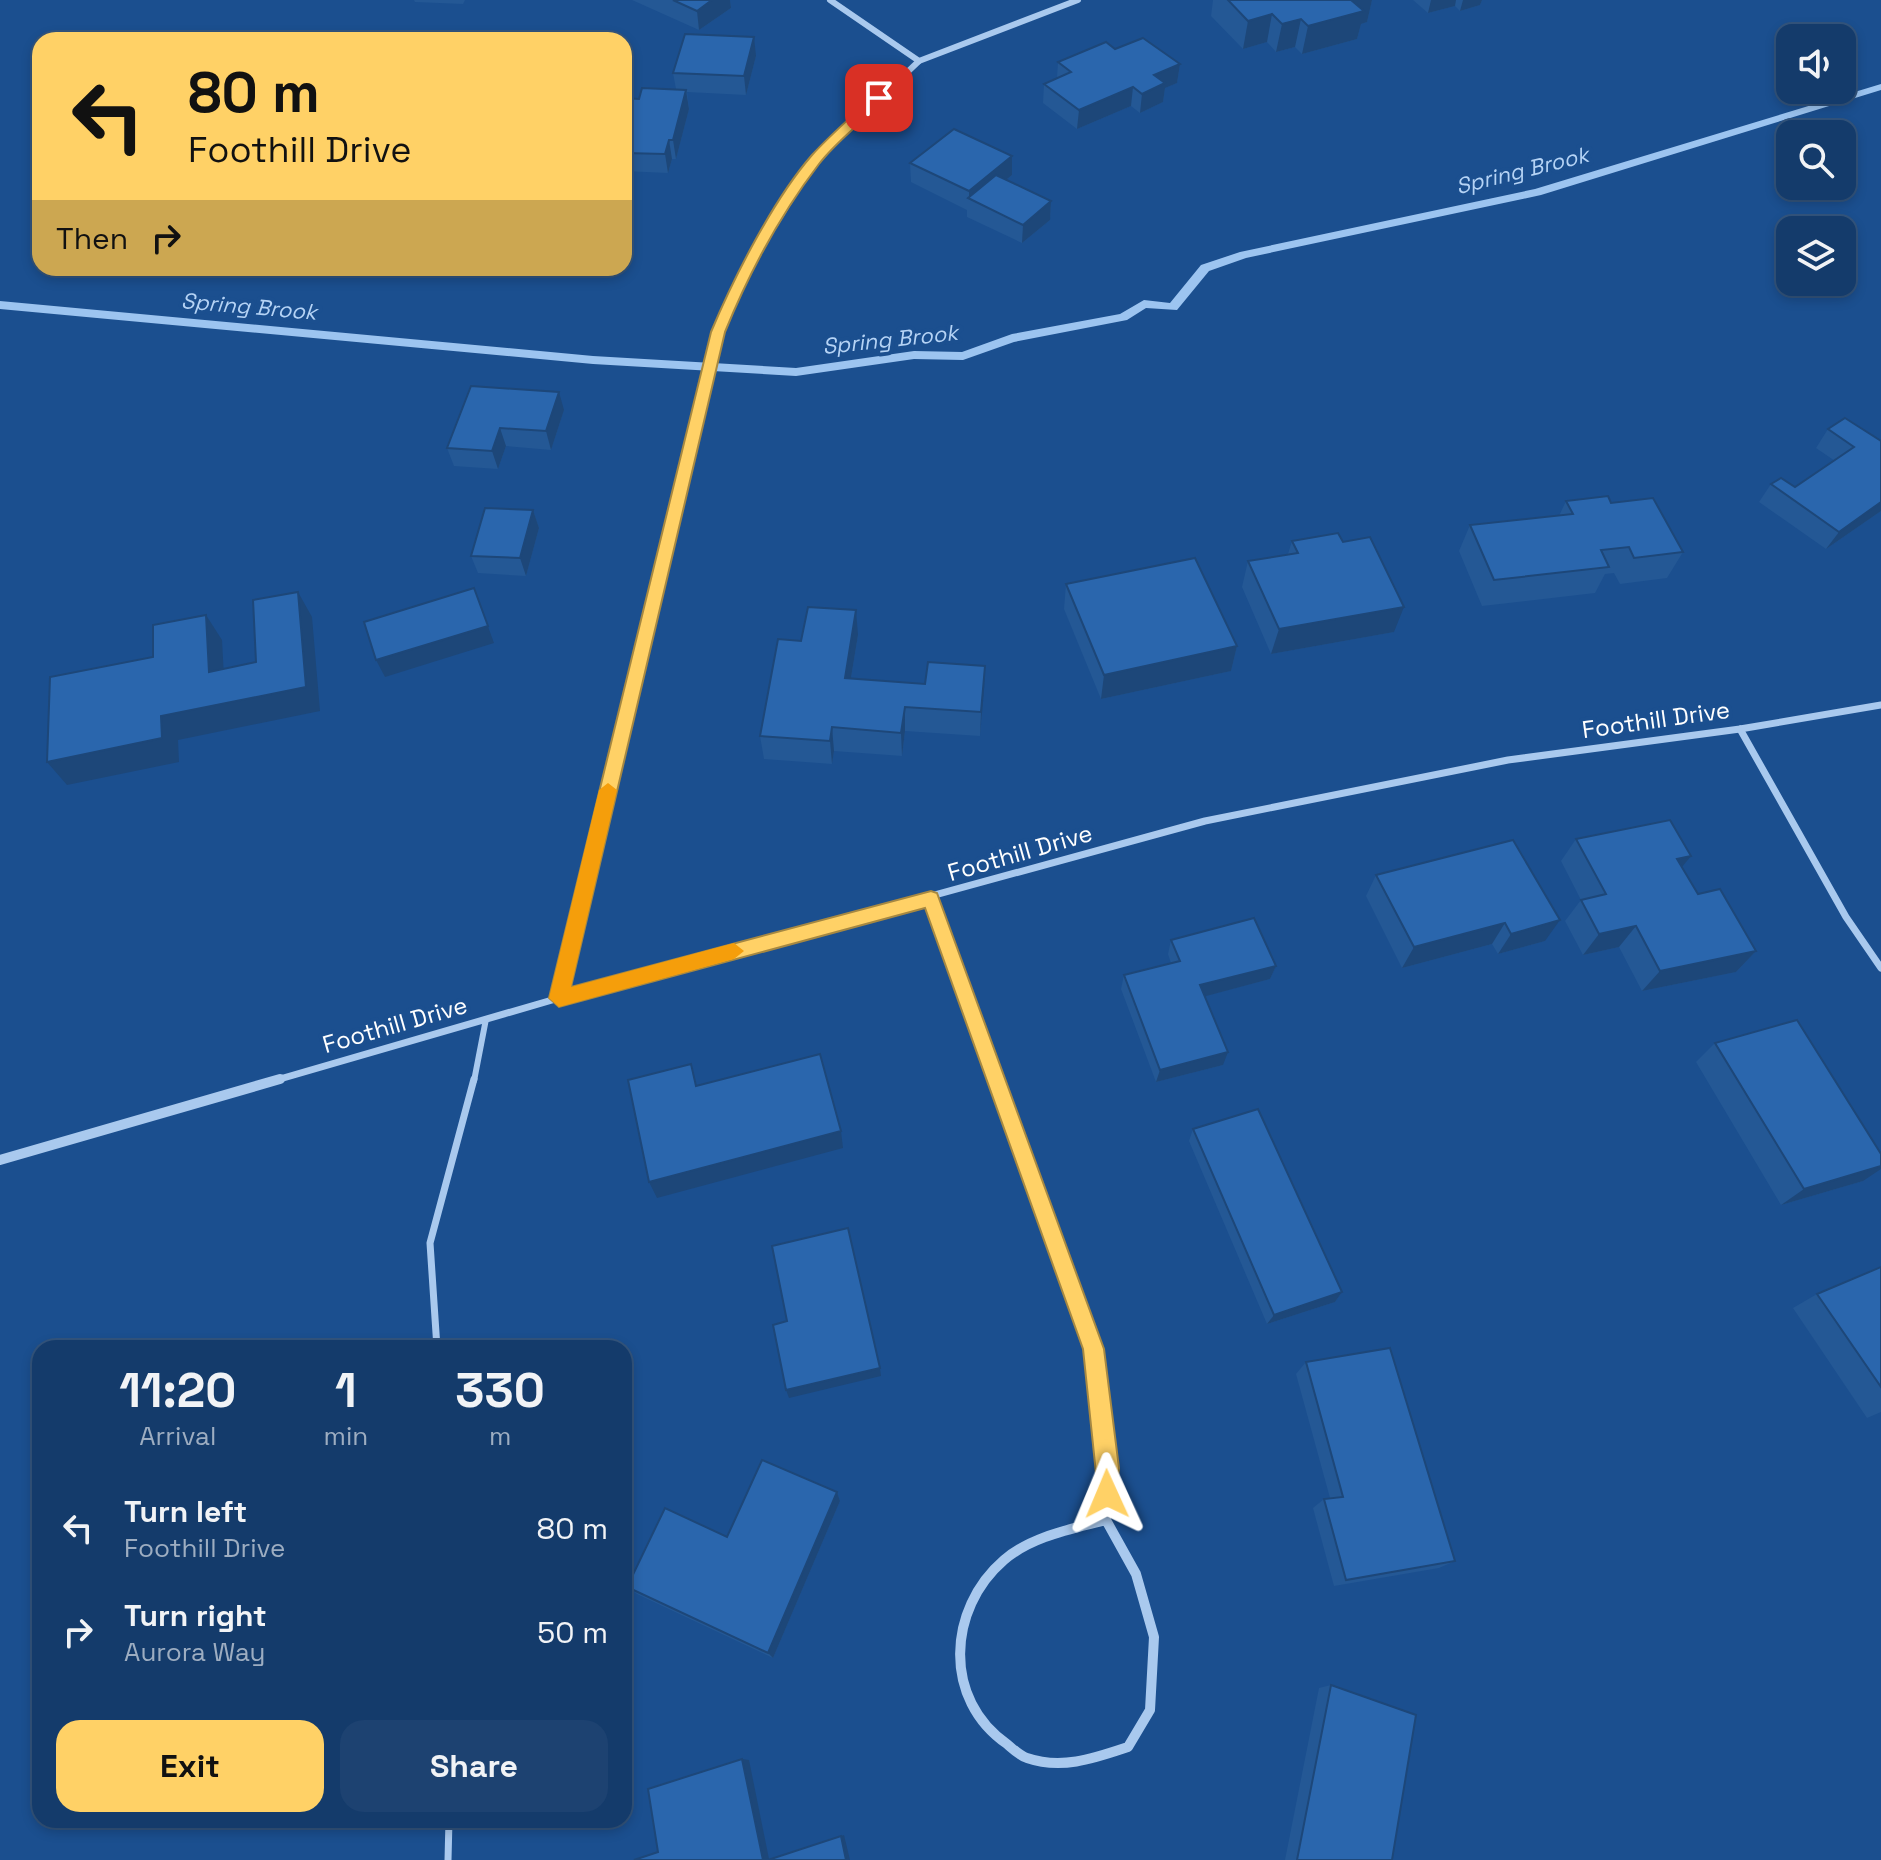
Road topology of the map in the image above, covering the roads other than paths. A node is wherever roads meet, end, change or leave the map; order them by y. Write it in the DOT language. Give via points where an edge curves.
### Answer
graph roads {
  1 [pos="830,0"];
  2 [pos="1078,0"];
  3 [pos="919,61"];
  4 [pos="1881,705"];
  5 [pos="1740,729"];
  6 [pos="931,899"];
  7 [pos="1881,968"];
  8 [pos="559,998"];
  9 [pos="486,1019"];
  10 [pos="0,1160"];
  11 [pos="436,1340"];
  12 [pos="1106,1520"];
  13 [pos="449,1828"];
  14 [pos="448,1860"];
  1 -- 3 [label="street"];
  2 -- 3 [label="street"];
  3 -- 8 [label="street" via="815,160 736,288 718,332"];
  4 -- 5 [label="street, Foothill Drive"];
  5 -- 6 [label="street, Foothill Drive" via="1508,760 1205,821"];
  5 -- 7 [label="street" via="1846,917"];
  6 -- 8 [label="street, Foothill Drive"];
  6 -- 12 [label="street" via="1093,1349 1108,1468"];
  8 -- 9 [label="street, Foothill Drive"];
  9 -- 10 [label="street, Foothill Drive"];
  9 -- 11 [label="lane" via="430,1243"];
  12 -- 12 [label="street" via="1136,1574 1154,1637 1150,1710 1128,1747 1077,1764 1026,1758 989,1732 967,1700 959,1657 969,1607 986,1577 1007,1557 1049,1535"];
  13 -- 14 [label="lane"];
}
